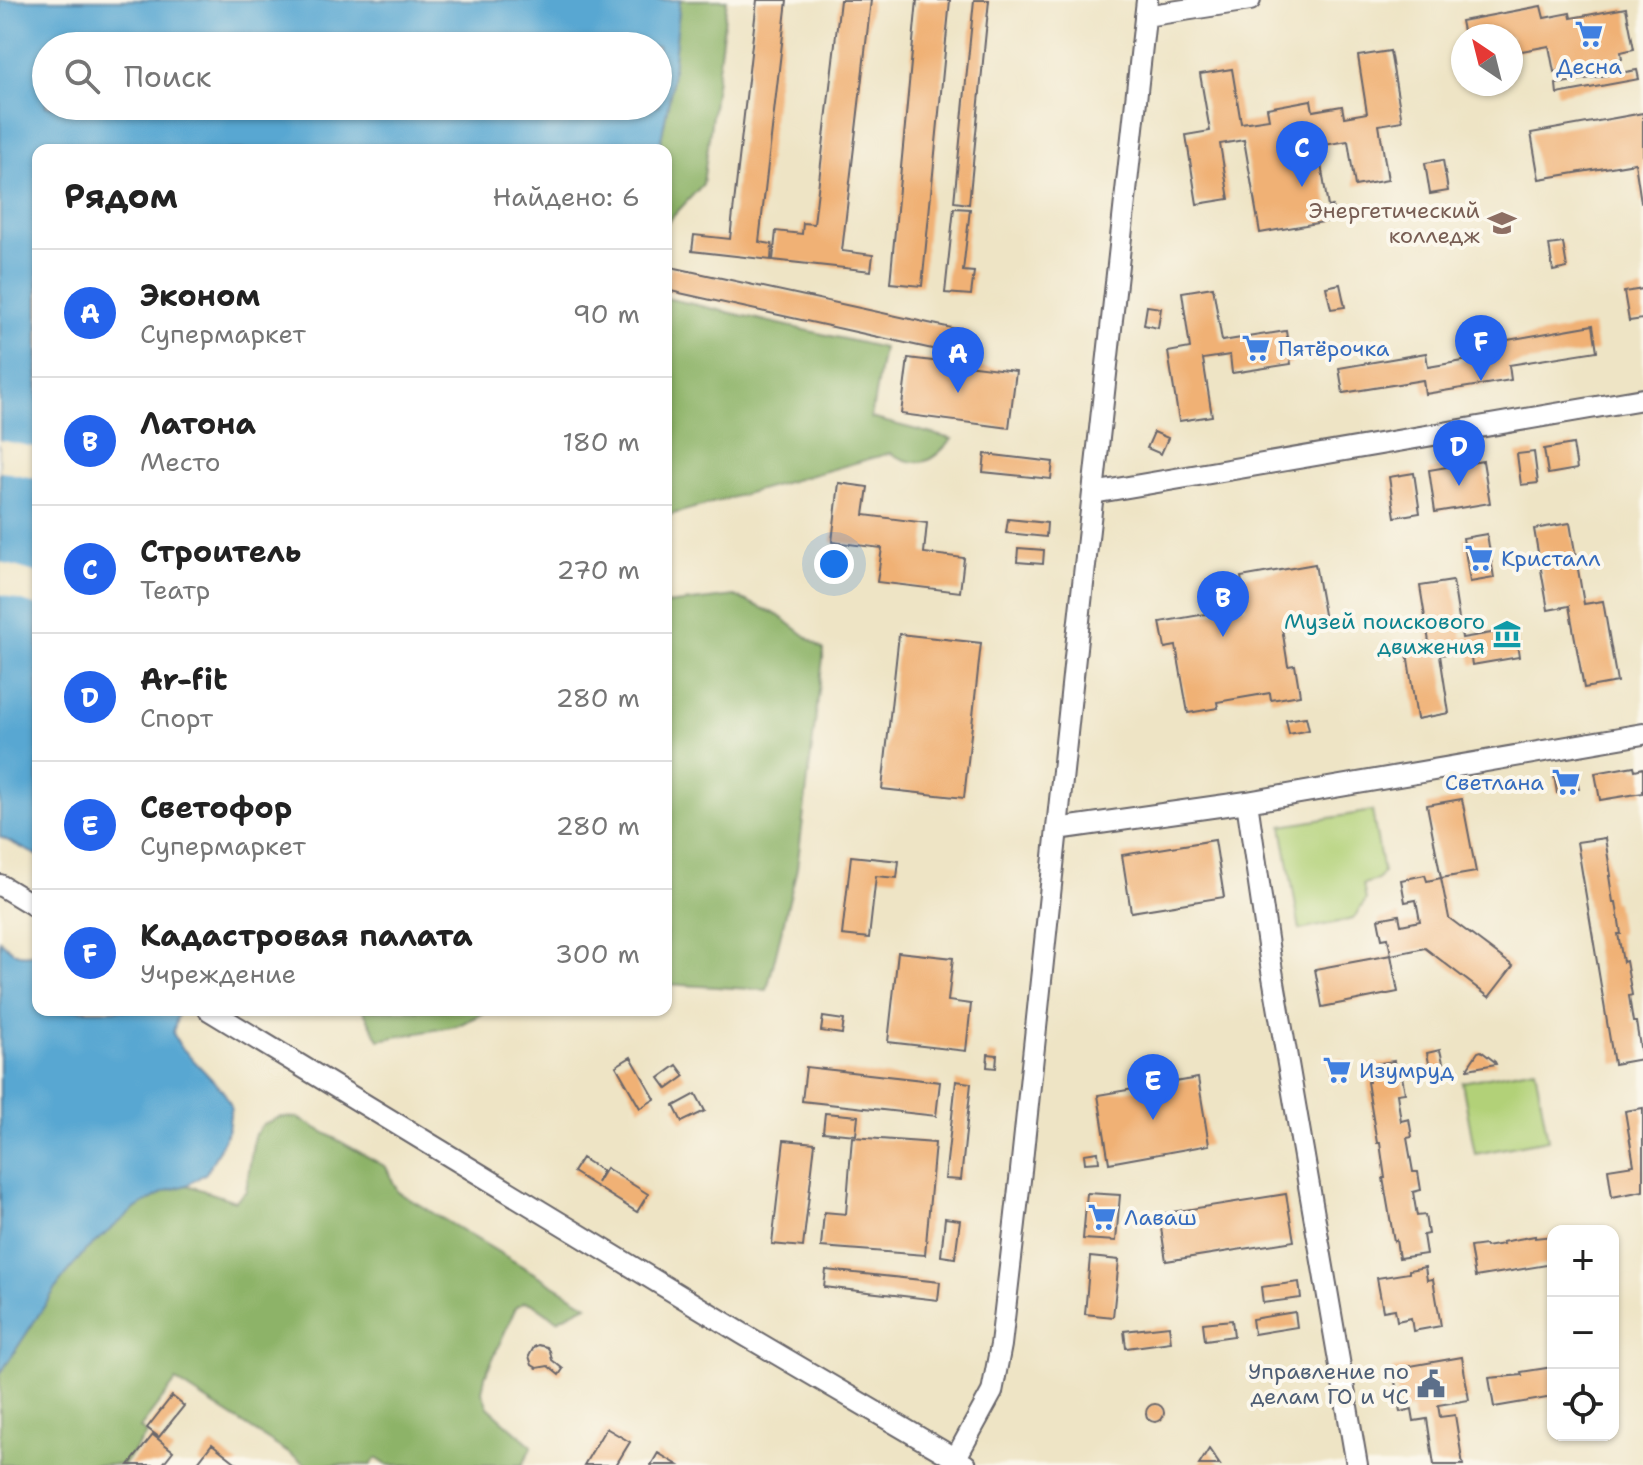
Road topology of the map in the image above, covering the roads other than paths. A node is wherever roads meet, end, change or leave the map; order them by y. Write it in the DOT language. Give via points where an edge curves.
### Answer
graph roads {
  1 [pos="1250,0"];
  2 [pos="1146,8"];
  3 [pos="1643,399"];
  4 [pos="1093,493"];
  5 [pos="1643,734"];
  6 [pos="1247,802"];
  7 [pos="1057,829"];
  8 [pos="0,885"];
  9 [pos="32,904"];
  10 [pos="219,1016"];
  11 [pos="958,1463"];
  12 [pos="1357,1465"];
  1 -- 2 [label="street"];
  2 -- 4 [label="street"];
  3 -- 4 [label="street"];
  4 -- 7 [label="street"];
  5 -- 6 [label="street"];
  6 -- 7 [label="street"];
  6 -- 12 [label="street"];
  7 -- 11 [label="street" via="1001,1345 992,1392"];
  8 -- 9 [label="street"];
  10 -- 11 [label="street"];
}
